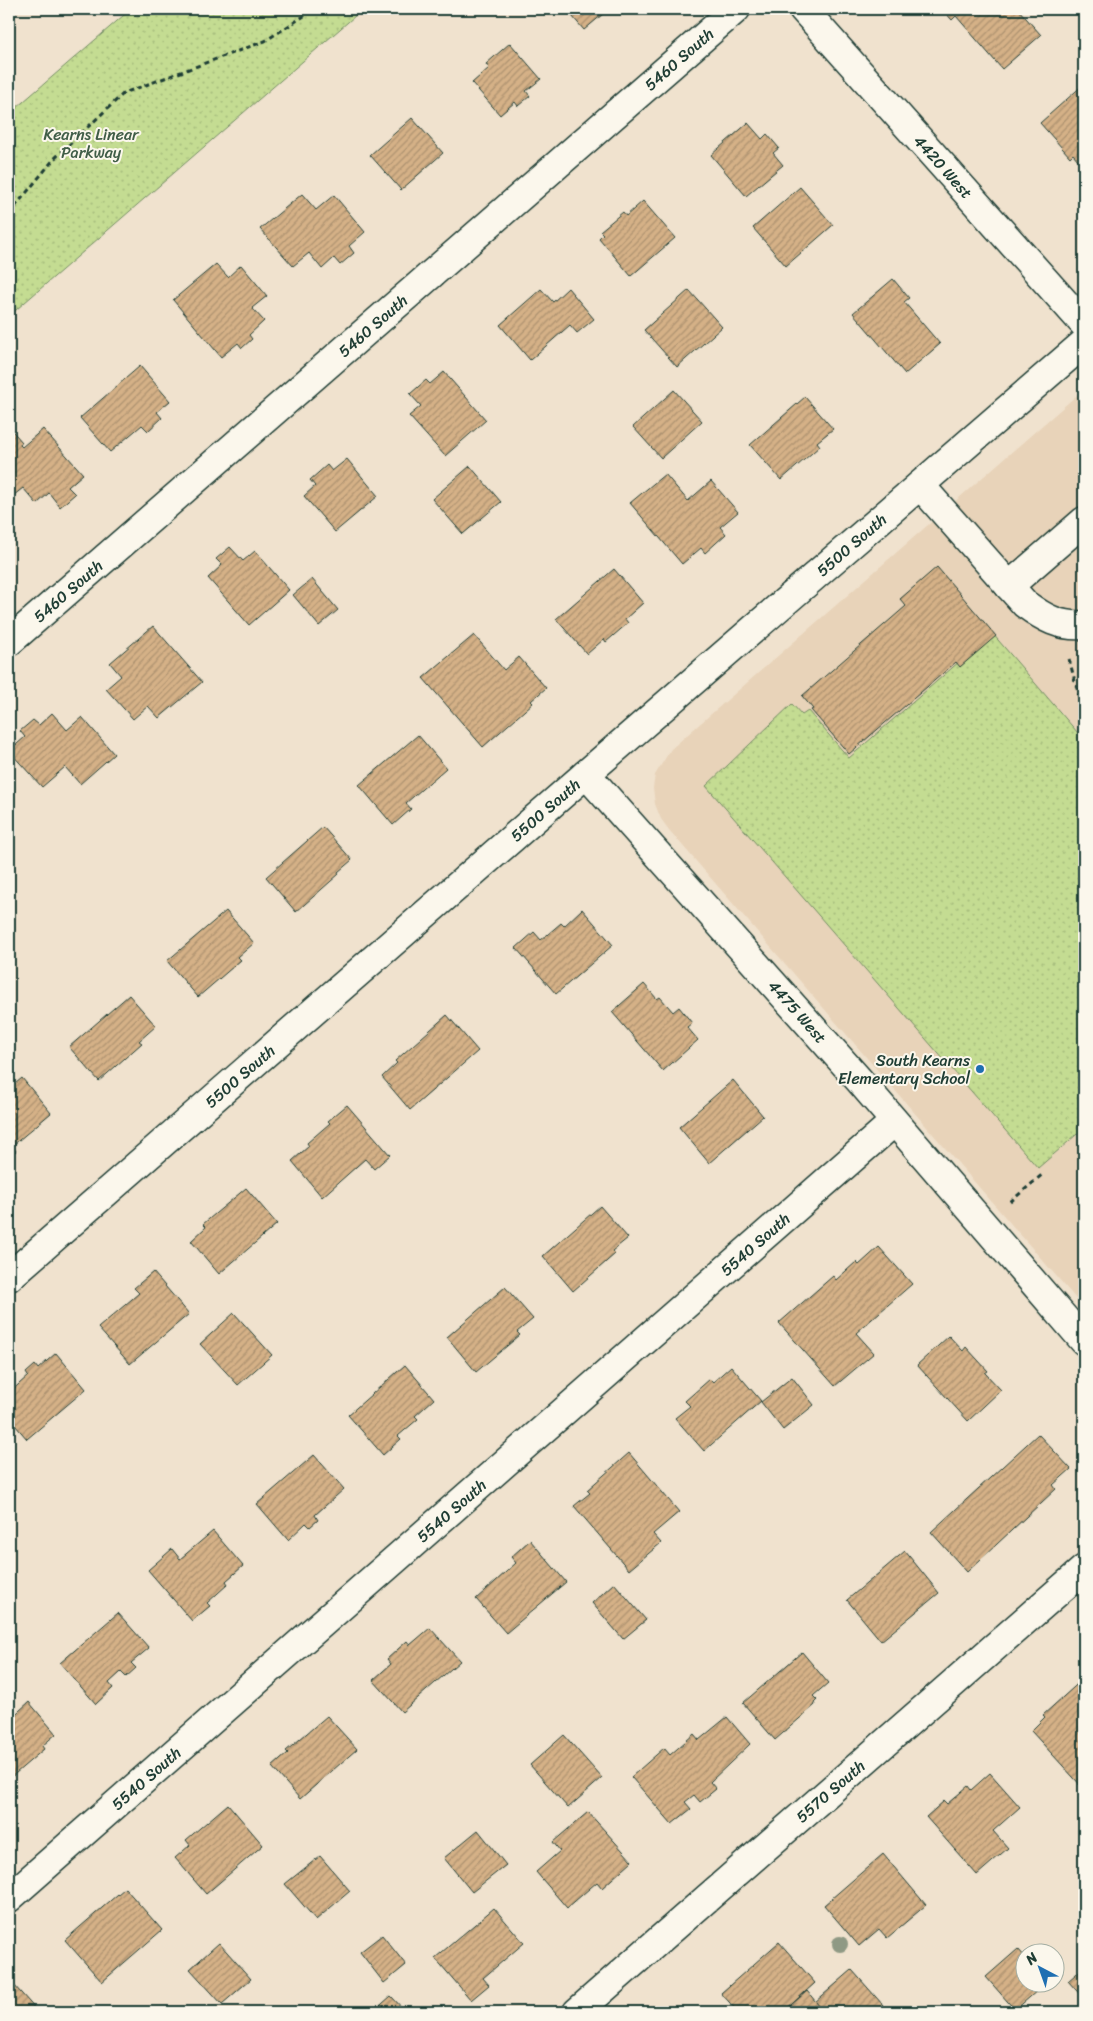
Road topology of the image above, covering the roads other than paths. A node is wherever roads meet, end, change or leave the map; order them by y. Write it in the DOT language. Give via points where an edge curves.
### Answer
graph roads {
  1 [pos="736,9"];
  2 [pos="803,9"];
  3 [pos="1084,324"];
  4 [pos="1084,343"];
  5 [pos="920,485"];
  6 [pos="1084,521"];
  7 [pos="1009,586"];
  8 [pos="1084,626"];
  9 [pos="9,642"];
  10 [pos="586,774"];
  11 [pos="894,1122"];
  12 [pos="9,1277"];
  13 [pos="1084,1341"];
  14 [pos="1084,1569"];
  15 [pos="9,1898"];
  16 [pos="577,2012"];
  1 -- 9 [label="street, 5460 South"];
  2 -- 3 [label="street, 4420 West"];
  4 -- 5 [label="street, 5500 South"];
  5 -- 7 [label="street"];
  5 -- 10 [label="street, 5500 South"];
  6 -- 7 [label="street"];
  7 -- 8 [label="street" via="1044,618"];
  10 -- 11 [label="street, 4475 West"];
  10 -- 12 [label="street, 5500 South"];
  11 -- 13 [label="street, 4475 West"];
  11 -- 15 [label="street, 5540 South"];
  14 -- 16 [label="street, 5570 South"];
}
